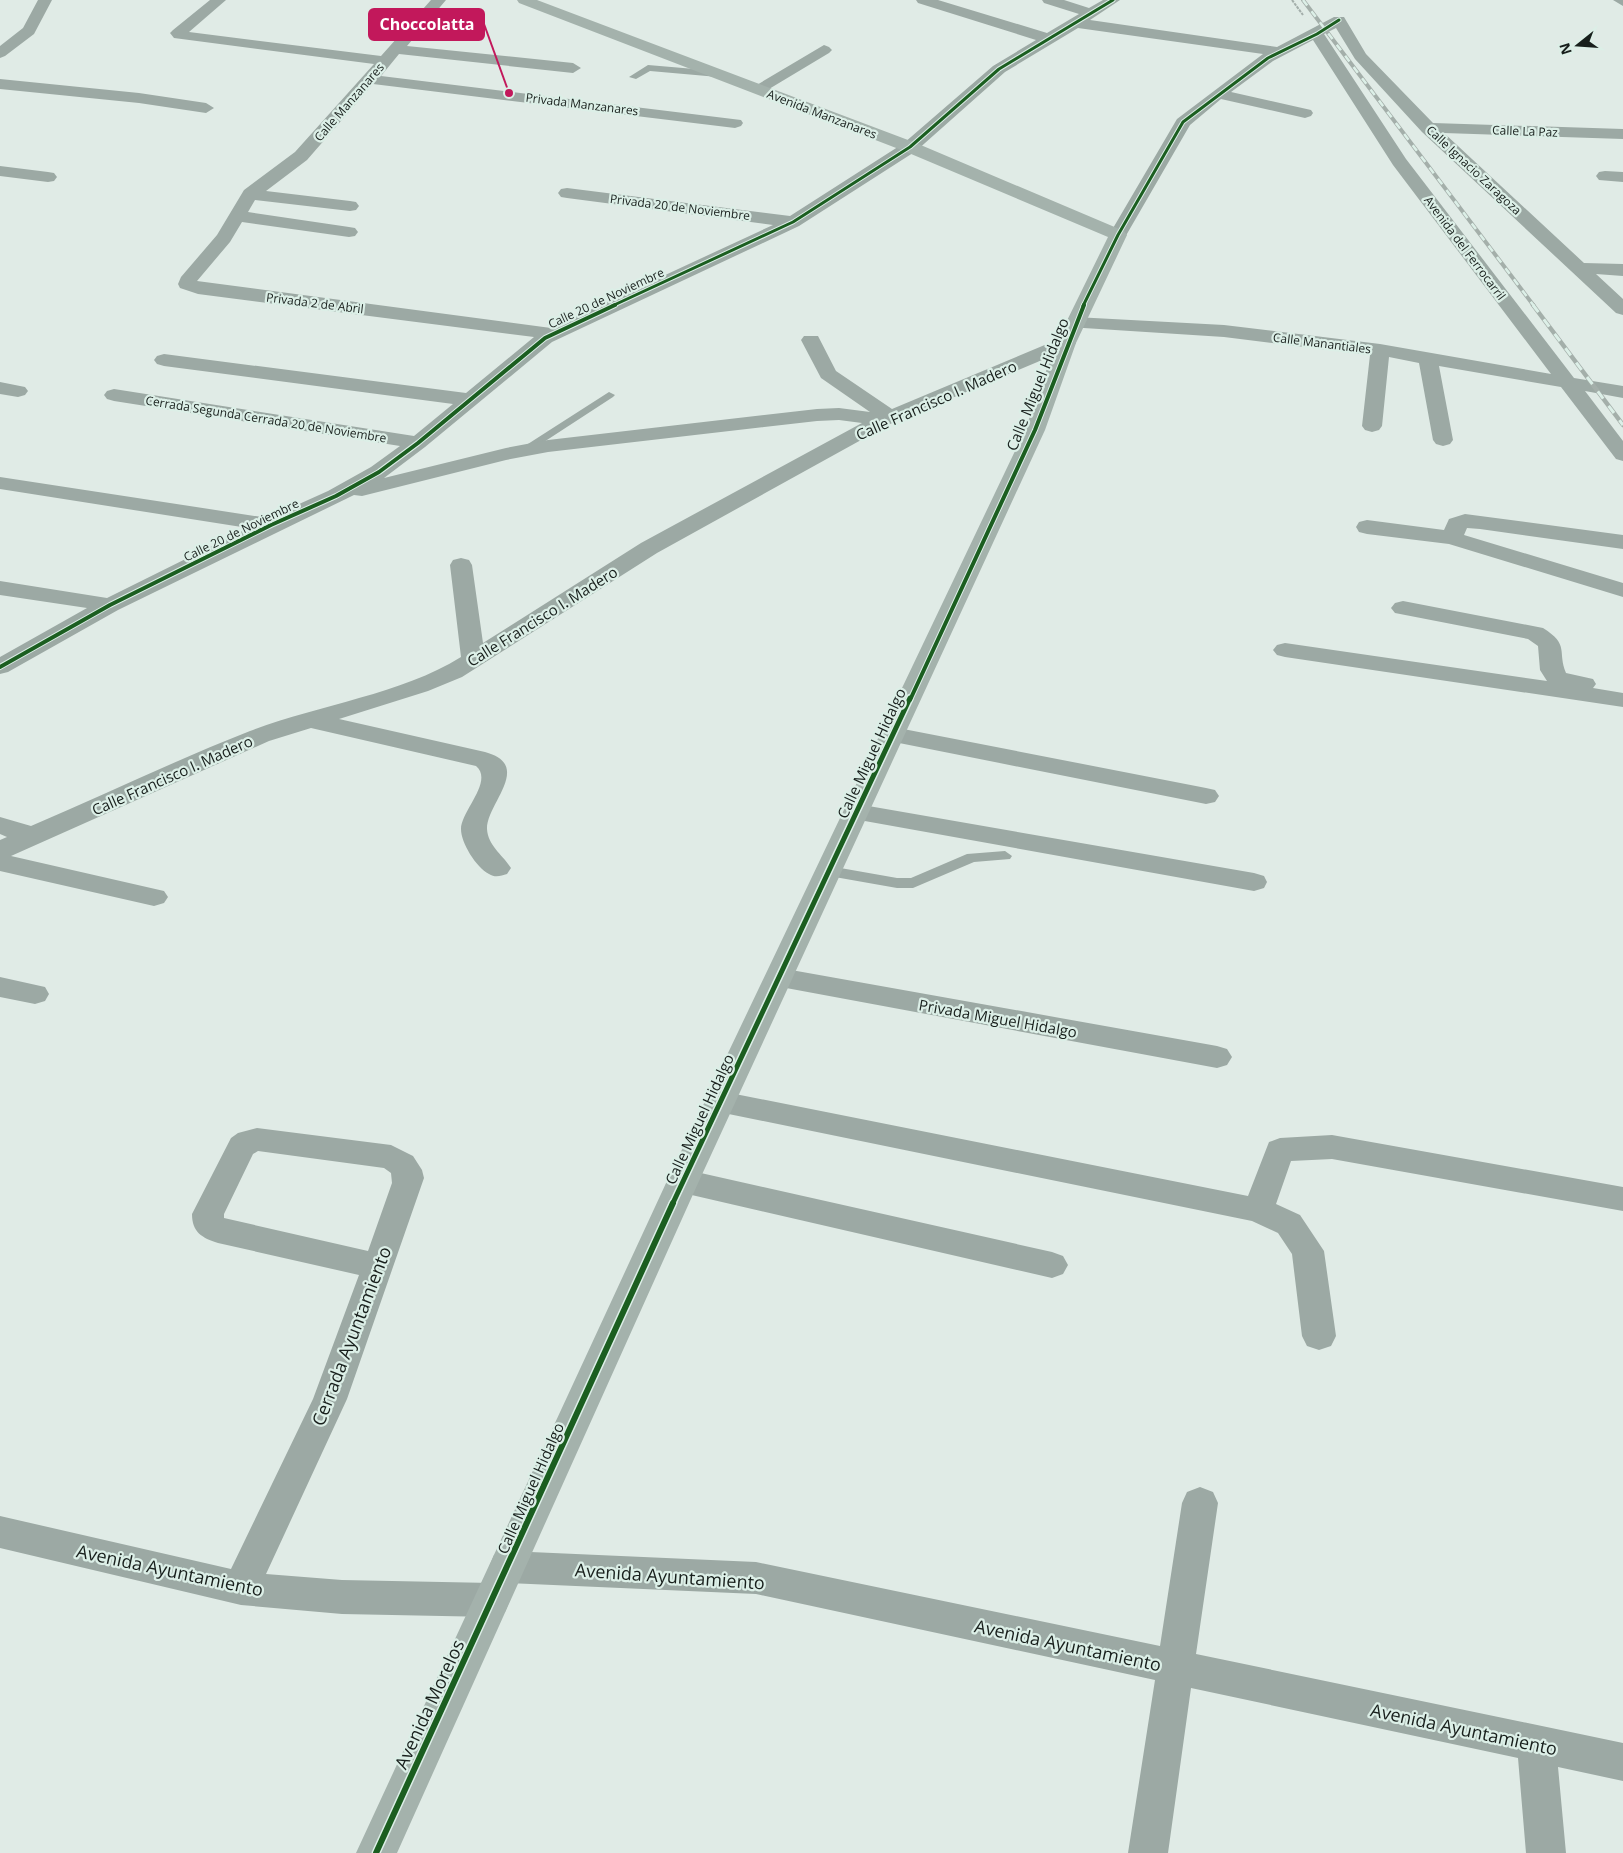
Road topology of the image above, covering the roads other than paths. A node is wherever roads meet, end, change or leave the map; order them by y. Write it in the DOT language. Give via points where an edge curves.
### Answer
graph roads {
  1 [pos="45,0"];
  2 [pos="219,0"];
  3 [pos="439,0"];
  4 [pos="524,0"];
  5 [pos="923,0"];
  6 [pos="1049,0"];
  7 [pos="1113,0"];
  8 [pos="1342,2"];
  9 [pos="1089,13"];
  10 [pos="1339,20"];
  11 [pos="1076,23"];
  12 [pos="1317,34"];
  13 [pos="1049,39"];
  14 [pos="824,50"];
  15 [pos="1280,52"];
  16 [pos="0,53"];
  17 [pos="390,55"];
  18 [pos="572,68"];
  19 [pos="718,74"];
  20 [pos="633,77"];
  21 [pos="369,79"];
  22 [pos="0,84"];
  23 [pos="758,89"];
  24 [pos="1218,94"];
  25 [pos="206,108"];
  26 [pos="1306,113"];
  27 [pos="735,123"];
  28 [pos="1428,128"];
  29 [pos="1623,134"];
  30 [pos="910,147"];
  31 [pos="0,171"];
  32 [pos="1605,176"];
  33 [pos="1623,176"];
  34 [pos="48,177"];
  35 [pos="567,193"];
  36 [pos="250,194"];
  37 [pos="350,206"];
  38 [pos="236,216"];
  39 [pos="793,222"];
  40 [pos="349,232"];
  41 [pos="1118,235"];
  42 [pos="1579,268"];
  43 [pos="1623,270"];
  44 [pos="1623,309"];
  45 [pos="1070,333"];
  46 [pos="554,334"];
  47 [pos="810,340"];
  48 [pos="1380,350"];
  49 [pos="1428,358"];
  50 [pos="164,360"];
  51 [pos="1567,381"];
  52 [pos="1623,392"];
  53 [pos="114,395"];
  54 [pos="609,395"];
  55 [pos="469,400"];
  56 [pos="887,418"];
  57 [pos="1372,426"];
  58 [pos="1443,440"];
  59 [pos="418,443"];
  60 [pos="523,450"];
  61 [pos="1623,455"];
  62 [pos="0,483"];
  63 [pos="336,496"];
  64 [pos="271,525"];
  65 [pos="1366,528"];
  66 [pos="1452,538"];
  67 [pos="1623,542"];
  68 [pos="461,565"];
  69 [pos="0,588"];
  70 [pos="1623,590"];
  71 [pos="110,605"];
  72 [pos="1403,608"];
  73 [pos="1285,650"];
  74 [pos="6,659"];
  75 [pos="473,660"];
  76 [pos="1623,689"];
  77 [pos="1623,700"];
  78 [pos="306,720"];
  79 [pos="892,735"];
  80 [pos="1206,796"];
  81 [pos="856,812"];
  82 [pos="0,825"];
  83 [pos="32,836"];
  84 [pos="0,850"];
  85 [pos="1005,856"];
  86 [pos="0,862"];
  87 [pos="498,868"];
  88 [pos="830,871"];
  89 [pos="1254,882"];
  90 [pos="154,897"];
  91 [pos="780,978"];
  92 [pos="0,988"];
  93 [pos="34,994"];
  94 [pos="1217,1057"];
  95 [pos="720,1102"];
  96 [pos="683,1182"];
  97 [pos="1623,1199"];
  98 [pos="1258,1210"];
  99 [pos="1052,1265"];
  100 [pos="378,1266"];
  101 [pos="1319,1336"];
  102 [pos="1200,1503"];
  103 [pos="0,1532"];
  104 [pos="508,1567"];
  105 [pos="241,1588"];
  106 [pos="492,1600"];
  107 [pos="1176,1668"];
  108 [pos="1536,1744"];
  109 [pos="1623,1762"];
  110 [pos="376,1853"];
  111 [pos="1148,1853"];
  112 [pos="1546,1853"];
  1 -- 16 [label="street" via="29,31"];
  2 -- 17 [label="street" via="179,35"];
  3 -- 17 [label="street, Calle Manzanares"];
  4 -- 19 [label="street, Avenida Manzanares"];
  5 -- 13 [label="street"];
  6 -- 9 [label="street"];
  7 -- 9 [label="street, Calle 20 de Noviembre"];
  8 -- 10 [label="street"];
  9 -- 11 [label="street, Calle 20 de Noviembre"];
  10 -- 12 [label="street, Calle Miguel Hidalgo"];
  10 -- 28 [label="street, Calle Ignacio Zaragoza" via="1360,56"];
  11 -- 13 [label="street, Calle 20 de Noviembre"];
  11 -- 15 [label="street"];
  12 -- 15 [label="street, Calle Miguel Hidalgo"];
  12 -- 51 [label="street, Avenida del Ferrocarril" via="1398,161"];
  13 -- 30 [label="street, Calle 20 de Noviembre" via="999,69"];
  14 -- 23 [label="street"];
  15 -- 24 [label="street, Calle Miguel Hidalgo"];
  17 -- 18 [label="street"];
  17 -- 21 [label="street, Calle Manzanares"];
  19 -- 20 [label="lane" via="648,68"];
  19 -- 23 [label="street, Avenida Manzanares"];
  21 -- 27 [label="street, Privada Manzanares"];
  21 -- 36 [label="street, Calle Manzanares" via="301,156"];
  22 -- 25 [label="street"];
  23 -- 30 [label="street, Avenida Manzanares"];
  24 -- 26 [label="street"];
  24 -- 41 [label="street, Calle Miguel Hidalgo" via="1183,122"];
  28 -- 29 [label="street, Calle La Paz"];
  28 -- 42 [label="street, Calle Ignacio Zaragoza"];
  30 -- 39 [label="street, Calle 20 de Noviembre"];
  30 -- 41 [label="street, Avenida Manzanares"];
  31 -- 34 [label="street"];
  32 -- 33 [label="street"];
  35 -- 39 [label="street, Privada 20 de Noviembre"];
  36 -- 37 [label="street"];
  36 -- 38 [label="street, Privada 2 de Abril"];
  38 -- 40 [label="street"];
  38 -- 46 [label="street, Privada 2 de Abril" via="224,238 187,284"];
  39 -- 46 [label="street, Calle 20 de Noviembre"];
  41 -- 45 [label="street, Calle Miguel Hidalgo"];
  42 -- 43 [label="street"];
  42 -- 44 [label="street, Calle Ignacio Zaragoza"];
  45 -- 48 [label="street, Calle Manantiales" via="1224,331"];
  45 -- 56 [label="street, Calle Francisco I. Madero"];
  45 -- 79 [label="street, Calle Miguel Hidalgo" via="1035,430"];
  46 -- 55 [label="street, Calle 20 de Noviembre" via="535,345"];
  47 -- 56 [label="street" via="828,374"];
  48 -- 49 [label="street, Calle Manantiales"];
  48 -- 57 [label="street"];
  49 -- 51 [label="street, Calle Manantiales"];
  49 -- 58 [label="street"];
  50 -- 55 [label="street"];
  51 -- 52 [label="street, Calle Manantiales"];
  51 -- 61 [label="street, Avenida del Ferrocarril"];
  53 -- 59 [label="street, Cerrada Segunda Cerrada 20 de Noviembre"];
  54 -- 60 [label="lane"];
  55 -- 59 [label="street, Calle 20 de Noviembre"];
  56 -- 60 [label="street" via="817,415"];
  56 -- 75 [label="street, Calle Francisco I. Madero" via="649,548"];
  59 -- 63 [label="street, Calle 20 de Noviembre" via="379,472"];
  60 -- 63 [label="street"];
  62 -- 64 [label="street"];
  63 -- 64 [label="street, Calle 20 de Noviembre"];
  64 -- 71 [label="street, Calle 20 de Noviembre"];
  65 -- 66 [label="street"];
  66 -- 67 [label="street" via="1457,524 1465,521"];
  66 -- 70 [label="street"];
  68 -- 75 [label="street"];
  69 -- 71 [label="street"];
  71 -- 74 [label="street, Calle 20 de Noviembre"];
  72 -- 76 [label="street" via="1535,633 1551,644 1557,678"];
  73 -- 77 [label="street"];
  75 -- 78 [label="street, Calle Francisco I. Madero" via="454,672 419,686"];
  78 -- 83 [label="street, Calle Francisco I. Madero" via="260,736"];
  78 -- 87 [label="street" via="486,760 493,767 495,779 474,827 478,848"];
  79 -- 80 [label="street"];
  79 -- 81 [label="street, Calle Miguel Hidalgo"];
  81 -- 88 [label="street, Calle Miguel Hidalgo"];
  81 -- 89 [label="street"];
  82 -- 83 [label="street"];
  83 -- 84 [label="street, Calle Francisco I. Madero"];
  85 -- 88 [label="lane" via="972,856 913,883"];
  86 -- 90 [label="street"];
  88 -- 91 [label="street, Calle Miguel Hidalgo"];
  91 -- 94 [label="street, Privada Miguel Hidalgo"];
  91 -- 95 [label="street, Calle Miguel Hidalgo"];
  92 -- 93 [label="street"];
  95 -- 96 [label="street, Calle Miguel Hidalgo"];
  95 -- 98 [label="street"];
  96 -- 99 [label="street"];
  96 -- 104 [label="street, Calle Miguel Hidalgo"];
  97 -- 98 [label="street" via="1332,1147 1280,1150"];
  98 -- 101 [label="street" via="1289,1224 1308,1251"];
  100 -- 100 [label="street, Cerrada Ayuntamiento" via="408,1183 409,1174 404,1164 391,1157 256,1139 242,1146 208,1214 208,1224 218,1231"];
  100 -- 105 [label="street, Cerrada Ayuntamiento" via="330,1399"];
  102 -- 107 [label="street"];
  103 -- 105 [label="street, Avenida Ayuntamiento"];
  104 -- 106 [label="street, Avenida Morelos"];
  104 -- 107 [label="street, Avenida Ayuntamiento" via="756,1578"];
  105 -- 106 [label="street, Avenida Ayuntamiento" via="342,1597"];
  106 -- 110 [label="street, Avenida Morelos"];
  107 -- 108 [label="street, Avenida Ayuntamiento"];
  107 -- 111 [label="street"];
  108 -- 109 [label="street, Avenida Ayuntamiento"];
  108 -- 112 [label="street"];
}
